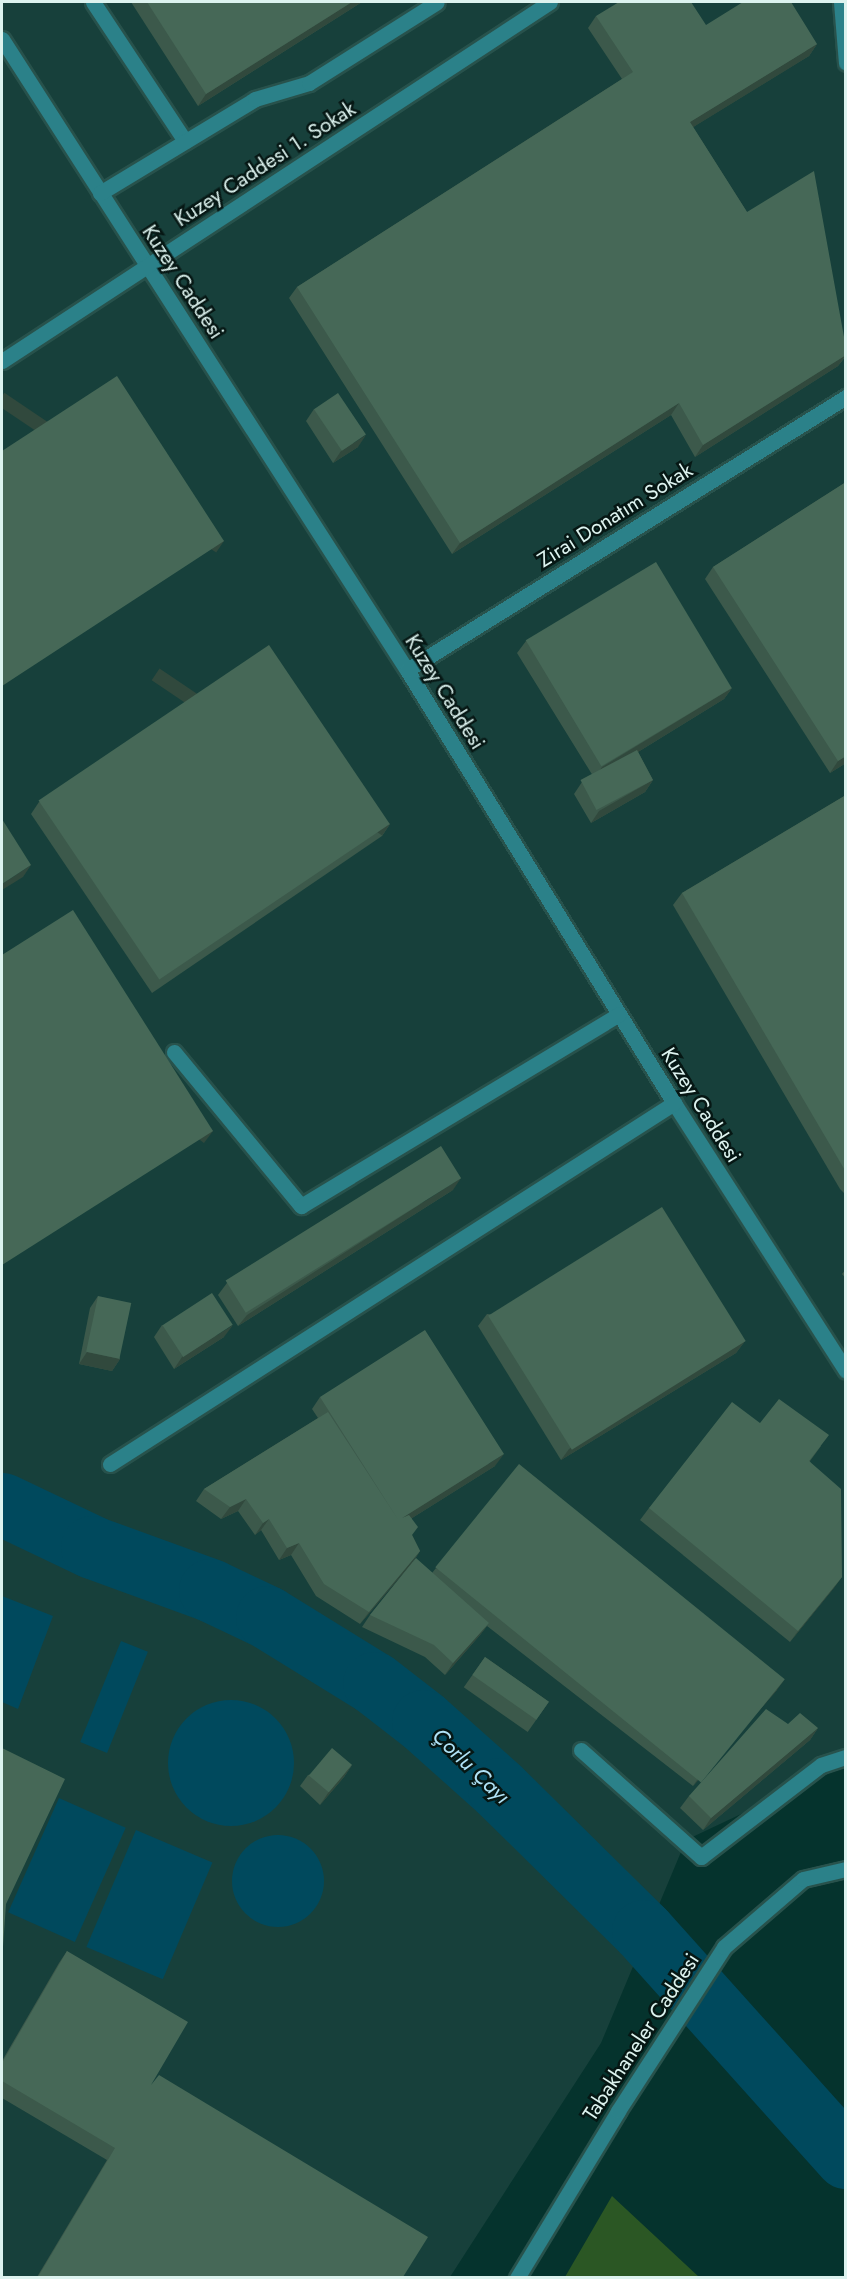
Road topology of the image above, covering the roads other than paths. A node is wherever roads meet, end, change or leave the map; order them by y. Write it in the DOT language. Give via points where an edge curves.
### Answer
graph roads {
  1 [pos="93,2"];
  2 [pos="437,2"];
  3 [pos="550,2"];
  4 [pos="841,2"];
  5 [pos="2,39"];
  6 [pos="846,63"];
  7 [pos="185,141"];
  8 [pos="100,193"];
  9 [pos="148,266"];
  10 [pos="2,361"];
  11 [pos="846,397"];
  12 [pos="407,670"];
  13 [pos="619,1014"];
  14 [pos="174,1052"];
  15 [pos="674,1103"];
  16 [pos="846,1371"];
  17 [pos="110,1464"];
  18 [pos="581,1750"];
  19 [pos="846,1757"];
  20 [pos="846,1869"];
  21 [pos="517,2277"];
  1 -- 7 [label="street"];
  2 -- 7 [label="street" via="309,83 255,99"];
  3 -- 9 [label="street, Kuzey Caddesi 1. Sokak"];
  4 -- 6 [label="street"];
  5 -- 8 [label="street, Kuzey Caddesi"];
  7 -- 8 [label="street"];
  8 -- 9 [label="street, Kuzey Caddesi"];
  9 -- 10 [label="street, Kuzey Caddesi 1. Sokak"];
  9 -- 12 [label="street, Kuzey Caddesi"];
  11 -- 12 [label="street, Zirai Donatım Sokak"];
  12 -- 13 [label="street, Kuzey Caddesi"];
  13 -- 14 [label="street" via="301,1206"];
  13 -- 15 [label="street, Kuzey Caddesi"];
  15 -- 16 [label="street, Kuzey Caddesi"];
  15 -- 17 [label="street"];
  18 -- 19 [label="street" via="701,1857 821,1765"];
  20 -- 21 [label="street, Tabakhaneler Caddesi" via="803,1879 724,1947 618,2110"];
}
